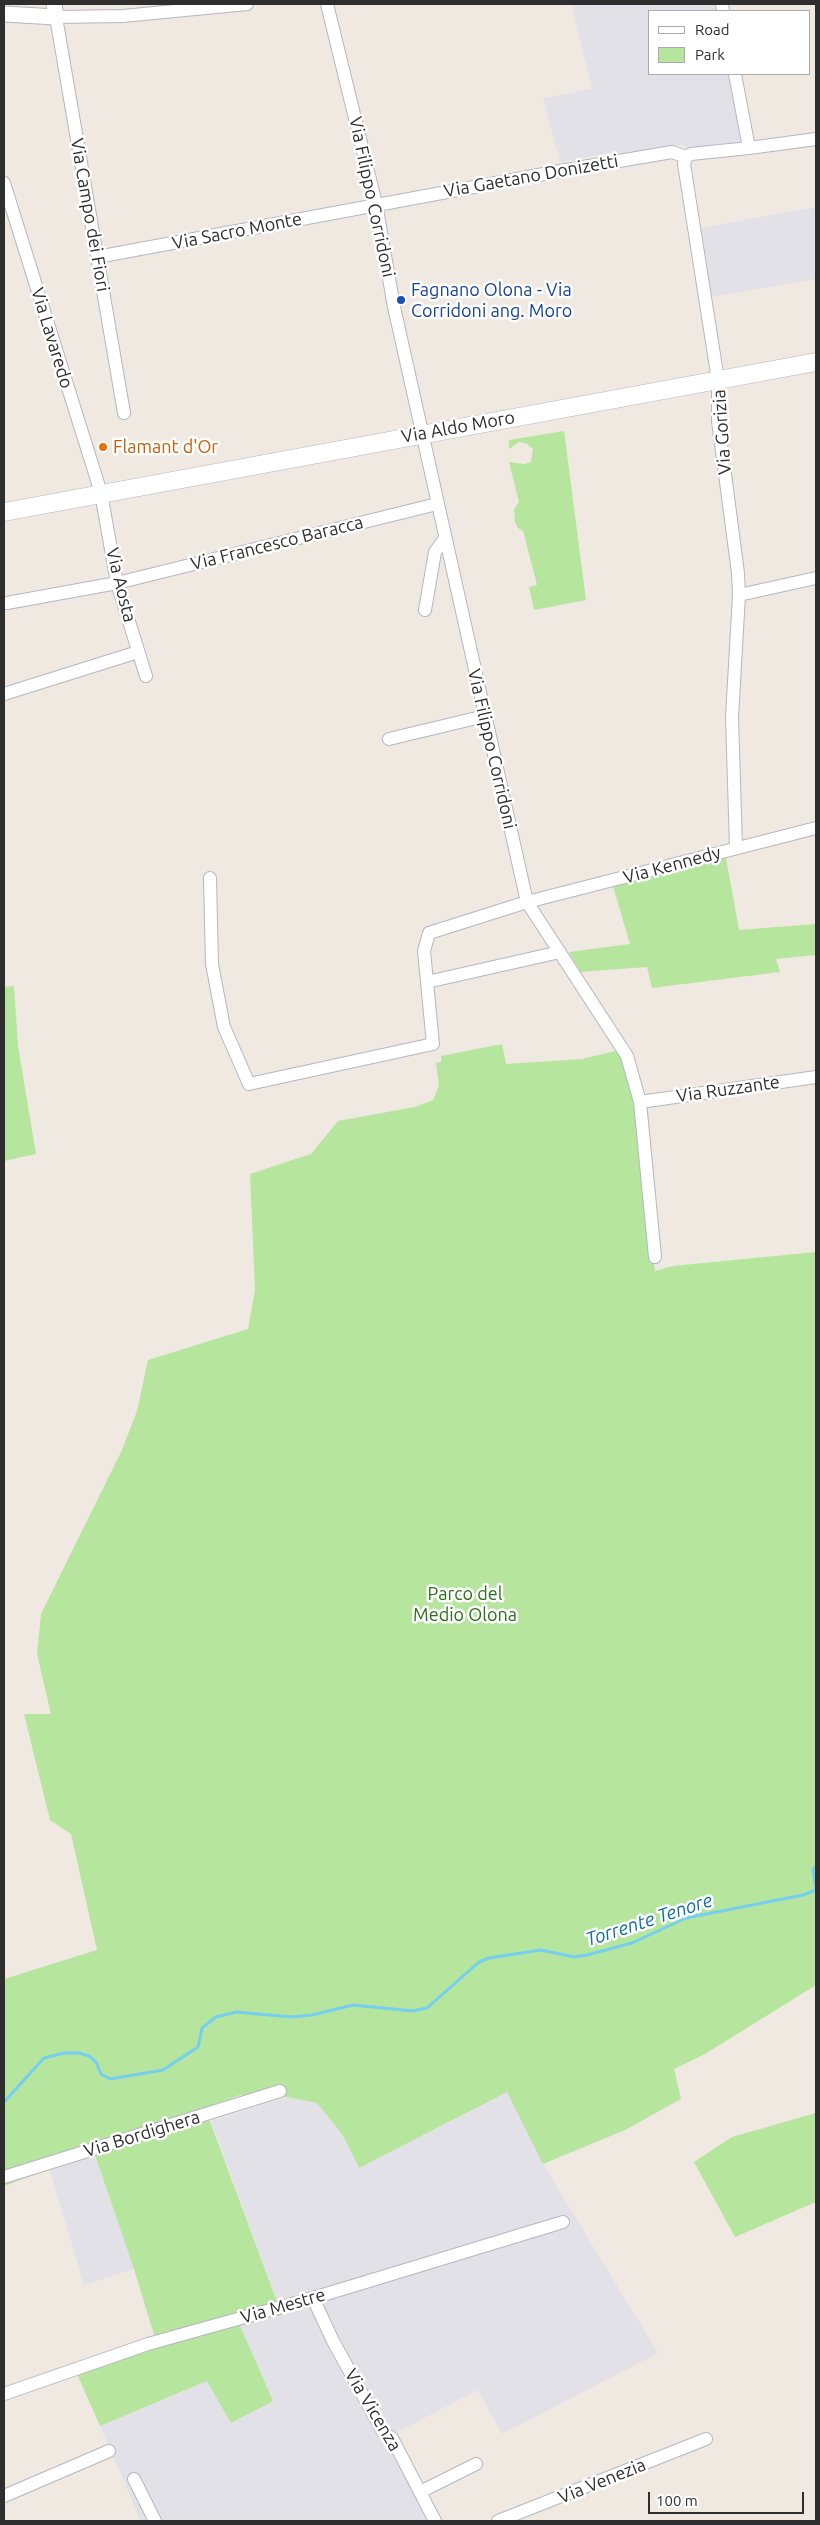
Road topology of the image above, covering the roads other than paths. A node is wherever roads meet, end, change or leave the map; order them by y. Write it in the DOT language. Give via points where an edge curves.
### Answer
graph roads {
  1 [pos="247,4"];
  2 [pos="327,4"];
  3 [pos="55,10"];
  4 [pos="4,14"];
  5 [pos="735,75"];
  6 [pos="816,139"];
  7 [pos="749,148"];
  8 [pos="686,157"];
  9 [pos="4,183"];
  10 [pos="376,204"];
  11 [pos="97,258"];
  12 [pos="816,362"];
  13 [pos="718,380"];
  14 [pos="124,413"];
  15 [pos="423,434"];
  16 [pos="101,493"];
  17 [pos="437,504"];
  18 [pos="4,512"];
  19 [pos="445,538"];
  20 [pos="816,578"];
  21 [pos="118,583"];
  22 [pos="739,595"];
  23 [pos="7,603"];
  24 [pos="424,610"];
  25 [pos="138,652"];
  26 [pos="146,676"];
  27 [pos="4,694"];
  28 [pos="485,716"];
  29 [pos="389,739"];
  30 [pos="816,828"];
  31 [pos="736,848"];
  32 [pos="210,878"];
  33 [pos="527,902"];
  34 [pos="560,952"];
  35 [pos="427,982"];
  36 [pos="816,1077"];
  37 [pos="640,1102"];
  38 [pos="655,1257"];
  39 [pos="280,2091"];
  40 [pos="4,2177"];
  41 [pos="562,2222"];
  42 [pos="313,2298"];
  43 [pos="4,2394"];
  44 [pos="706,2439"];
  45 [pos="109,2451"];
  46 [pos="476,2464"];
  47 [pos="134,2479"];
  48 [pos="420,2492"];
  49 [pos="4,2496"];
  50 [pos="155,2521"];
  51 [pos="435,2521"];
  52 [pos="498,2521"];
  1 -- 3 [label="street" via="123,16"];
  2 -- 10 [label="street, Via Filippo Corridoni"];
  3 -- 4 [label="street"];
  3 -- 11 [label="street, Via Campo dei Fiori"];
  5 -- 7 [label="street"];
  6 -- 7 [label="street"];
  7 -- 8 [label="street"];
  8 -- 10 [label="street, Via Gaetano Donizetti" via="672,152"];
  8 -- 13 [label="street, Via Gorizia" via="684,164"];
  9 -- 16 [label="street, Via Lavaredo"];
  10 -- 11 [label="street, Via Sacro Monte"];
  10 -- 15 [label="street, Via Filippo Corridoni" via="394,307"];
  11 -- 14 [label="street, Via Campo dei Fiori"];
  12 -- 13 [label="main road, Via Aldo Moro"];
  13 -- 15 [label="main road, Via Aldo Moro"];
  13 -- 22 [label="street, Via Gorizia" via="718,421"];
  15 -- 16 [label="main road, Via Aldo Moro"];
  15 -- 17 [label="street, Via Filippo Corridoni"];
  16 -- 18 [label="main road, Via Aldo Moro"];
  16 -- 21 [label="street, Via Aosta"];
  17 -- 19 [label="street, Via Filippo Corridoni"];
  17 -- 21 [label="street, Via Francesco Baracca"];
  19 -- 24 [label="street" via="435,552"];
  19 -- 28 [label="street, Via Filippo Corridoni"];
  20 -- 22 [label="street"];
  21 -- 23 [label="street, Via Francesco Baracca"];
  21 -- 25 [label="street, Via Aosta"];
  22 -- 31 [label="street, Via Gorizia" via="732,717"];
  25 -- 26 [label="street, Via Aosta"];
  25 -- 27 [label="street"];
  28 -- 29 [label="street"];
  28 -- 33 [label="street, Via Filippo Corridoni"];
  30 -- 31 [label="street, Via Kennedy"];
  31 -- 33 [label="street, Via Kennedy"];
  32 -- 35 [label="street" via="212,964 224,1027 249,1084 433,1044"];
  33 -- 34 [label="street, Via Filippo Corridoni"];
  33 -- 35 [label="street, Via Kennedy" via="429,933 424,951"];
  34 -- 35 [label="street"];
  34 -- 37 [label="street, Via Filippo Corridoni" via="627,1056"];
  36 -- 37 [label="street, Via Ruzzante"];
  37 -- 38 [label="street, Via Filippo Corridoni"];
  39 -- 40 [label="street, Via Bordighera"];
  41 -- 42 [label="street, Via Mestre"];
  42 -- 43 [label="street, Via Mestre" via="148,2344"];
  42 -- 48 [label="street, Via Vicenza" via="378,2424 392,2438"];
  44 -- 52 [label="street, Via Venezia"];
  45 -- 49 [label="street"];
  46 -- 48 [label="street"];
  47 -- 50 [label="street"];
  48 -- 51 [label="street, Via Vicenza"];
}
